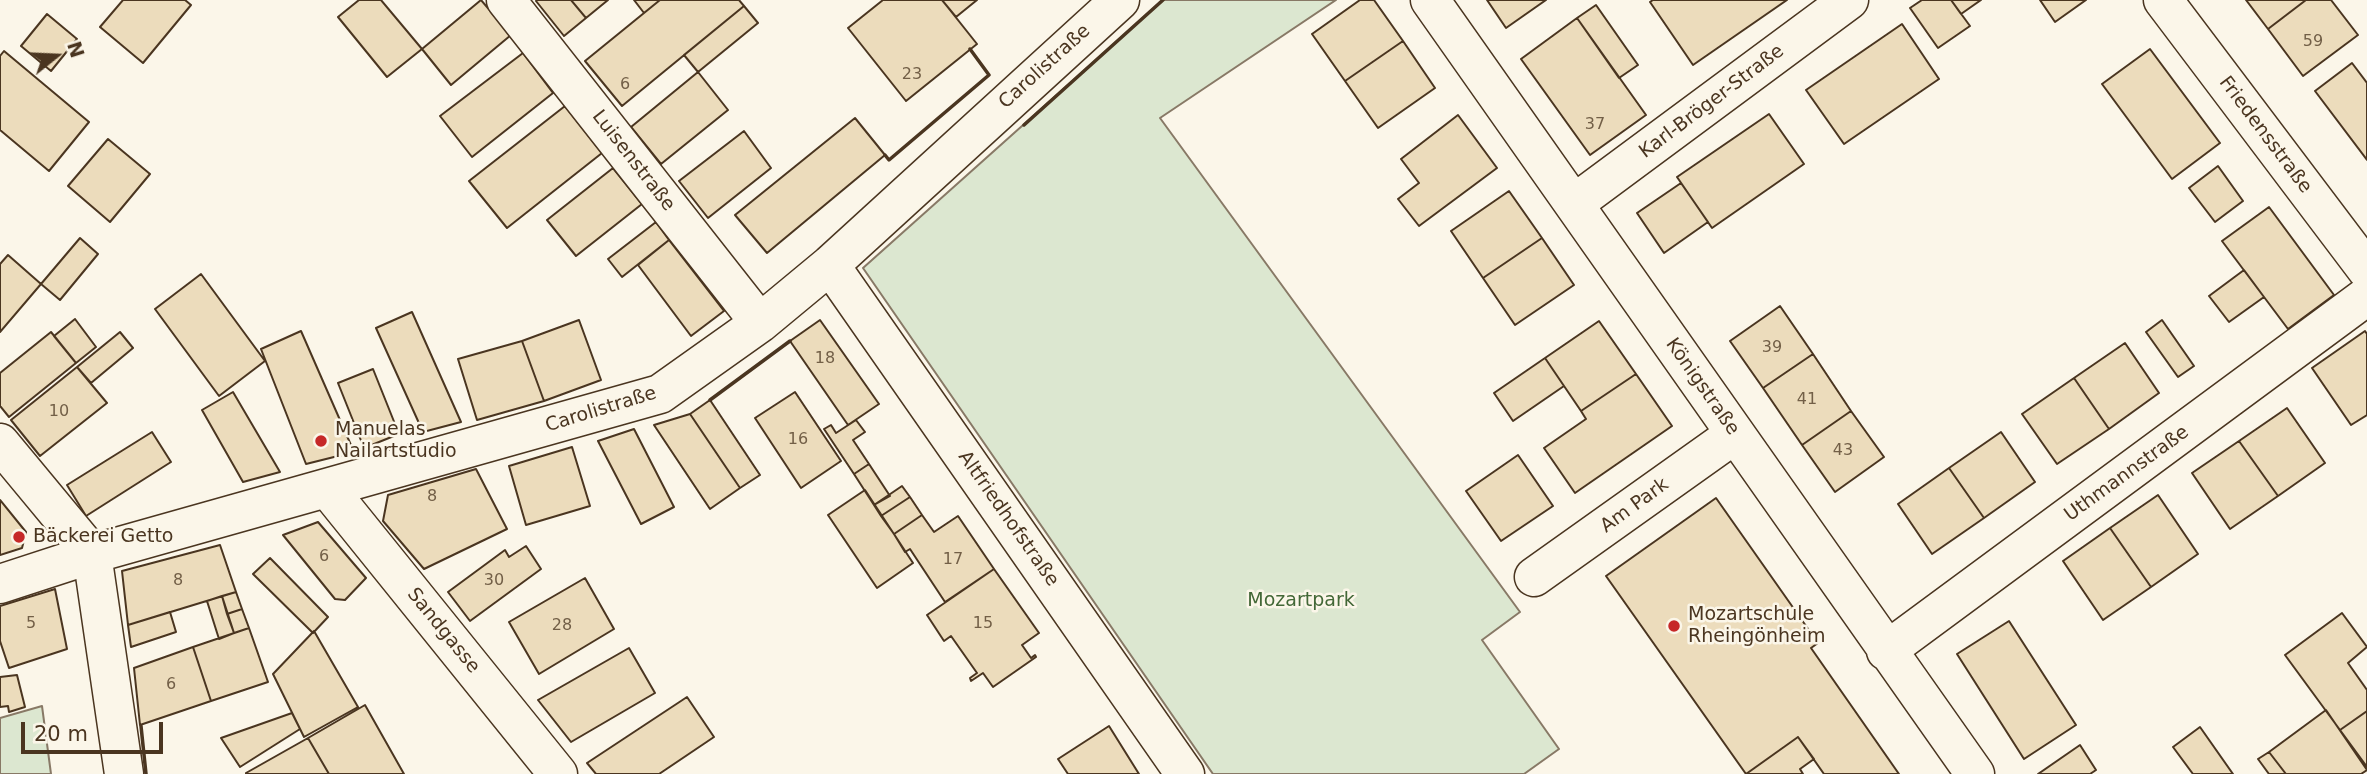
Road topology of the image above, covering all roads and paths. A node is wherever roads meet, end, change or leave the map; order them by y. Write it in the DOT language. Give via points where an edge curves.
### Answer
graph roads {
  1 [pos="506,0"];
  2 [pos="1120,0"];
  3 [pos="1430,0"];
  4 [pos="1849,0"];
  5 [pos="2163,0"];
  6 [pos="1575,203"];
  7 [pos="830,265"];
  8 [pos="2367,270"];
  9 [pos="2367,296"];
  10 [pos="760,323"];
  11 [pos="1735,434"];
  12 [pos="0,443"];
  13 [pos="328,489"];
  14 [pos="92,554"];
  15 [pos="1534,577"];
  16 [pos="0,584"];
  17 [pos="1886,651"];
  18 [pos="124,774"];
  19 [pos="558,774"];
  20 [pos="1185,774"];
  21 [pos="1975,774"];
  1 -- 10 [label="street, Luisenstraße"];
  2 -- 7 [label="street, Carolistraße"];
  3 -- 6 [label="street, Königstraße"];
  4 -- 6 [label="street, Karl-Bröger-Straße"];
  5 -- 8 [label="street, Friedensstraße"];
  6 -- 11 [label="street, Königstraße"];
  7 -- 10 [label="street, Carolistraße"];
  7 -- 20 [label="street, Altfriedhofstraße"];
  9 -- 17 [label="street, Uthmannstraße"];
  10 -- 13 [label="street, Carolistraße" via="660,394"];
  11 -- 15 [label="street, Am Park"];
  11 -- 17 [label="street, Königstraße"];
  12 -- 14 [label="street"];
  13 -- 14 [label="street, Carolistraße"];
  13 -- 19 [label="street, Sandgasse"];
  14 -- 16 [label="street, Carolistraße"];
  14 -- 18 [label="street"];
  17 -- 21 [label="street, Königstraße"];
}
